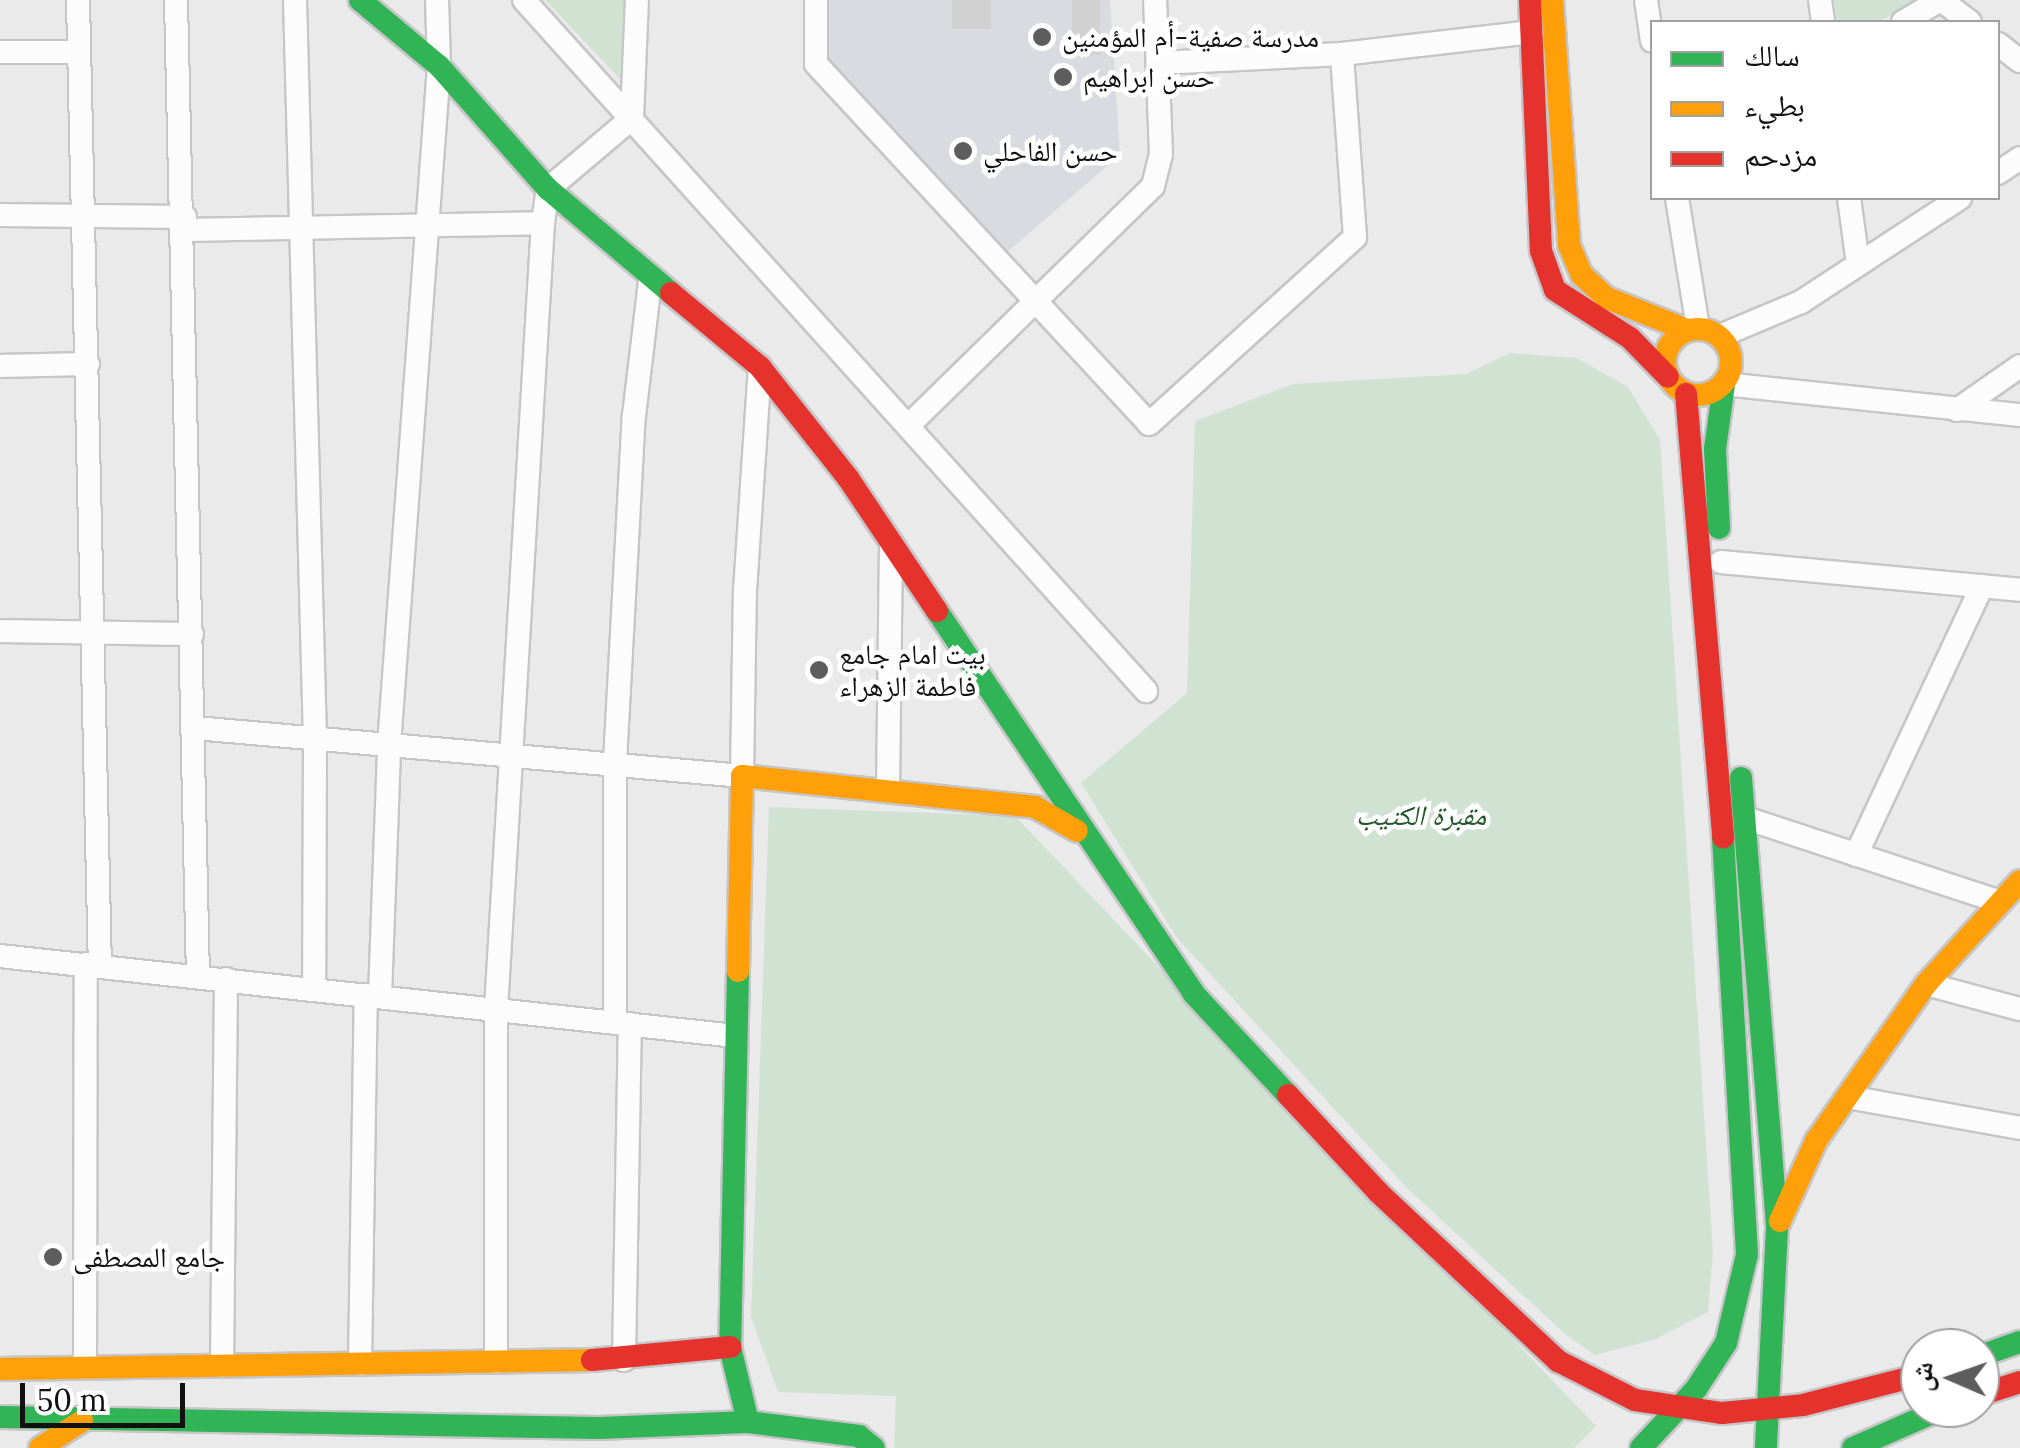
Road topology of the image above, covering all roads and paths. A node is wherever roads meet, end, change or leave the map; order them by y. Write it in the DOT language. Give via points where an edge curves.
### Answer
graph roads {
  1 [pos="78,0"];
  2 [pos="176,0"];
  3 [pos="296,0"];
  4 [pos="360,0"];
  5 [pos="437,0"];
  6 [pos="524,0"];
  7 [pos="637,0"];
  8 [pos="816,0"];
  9 [pos="1155,0"];
  10 [pos="1530,0"];
  11 [pos="1552,0"];
  12 [pos="1646,0"];
  13 [pos="1941,0"];
  14 [pos="1906,20"];
  15 [pos="1967,20"];
  16 [pos="1650,27"];
  17 [pos="1532,32"];
  18 [pos="2000,46"];
  19 [pos="0,52"];
  20 [pos="79,52"];
  21 [pos="1342,54"];
  22 [pos="2020,61"];
  23 [pos="1159,62"];
  24 [pos="438,66"];
  25 [pos="632,118"];
  26 [pos="548,188"];
  27 [pos="1677,200"];
  28 [pos="1848,200"];
  29 [pos="1957,200"];
  30 [pos="0,215"];
  31 [pos="84,216"];
  32 [pos="543,223"];
  33 [pos="185,224"];
  34 [pos="425,224"];
  35 [pos="298,225"];
  36 [pos="1858,264"];
  37 [pos="650,280"];
  38 [pos="1032,299"];
  39 [pos="1702,332"];
  40 [pos="88,364"];
  41 [pos="0,366"];
  42 [pos="2020,366"];
  43 [pos="760,367"];
  44 [pos="1668,377"];
  45 [pos="1724,384"];
  46 [pos="1686,394"];
  47 [pos="1957,410"];
  48 [pos="2020,416"];
  49 [pos="908,426"];
  50 [pos="890,546"];
  51 [pos="1721,562"];
  52 [pos="1982,586"];
  53 [pos="2020,590"];
  54 [pos="0,631"];
  55 [pos="96,633"];
  56 [pos="192,634"];
  57 [pos="1146,692"];
  58 [pos="195,728"];
  59 [pos="315,738"];
  60 [pos="389,745"];
  61 [pos="508,755"];
  62 [pos="615,762"];
  63 [pos="742,776"];
  64 [pos="888,790"];
  65 [pos="1744,818"];
  66 [pos="1084,835"];
  67 [pos="1856,855"];
  68 [pos="2020,881"];
  69 [pos="2001,902"];
  70 [pos="0,956"];
  71 [pos="93,965"];
  72 [pos="198,976"];
  73 [pos="226,979"];
  74 [pos="1926,984"];
  75 [pos="314,989"];
  76 [pos="373,996"];
  77 [pos="2020,1009"];
  78 [pos="496,1010"];
  79 [pos="623,1024"];
  80 [pos="735,1036"];
  81 [pos="1848,1097"];
  82 [pos="2020,1128"];
  83 [pos="1777,1228"];
  84 [pos="730,1347"];
  85 [pos="624,1360"];
  86 [pos="496,1362"];
  87 [pos="360,1364"];
  88 [pos="222,1366"];
  89 [pos="85,1368"];
  90 [pos="0,1370"];
  91 [pos="1900,1381"];
  92 [pos="1678,1409"];
  93 [pos="1771,1410"];
  94 [pos="1722,1413"];
  95 [pos="0,1417"];
  96 [pos="82,1421"];
  97 [pos="748,1422"];
  98 [pos="444,1426"];
  99 [pos="1900,1427"];
  100 [pos="596,1438"];
  101 [pos="40,1448"];
  102 [pos="410,1448"];
  103 [pos="874,1448"];
  104 [pos="1641,1448"];
  105 [pos="1753,1448"];
  106 [pos="1766,1448"];
  107 [pos="1853,1448"];
  1 -- 20 [label="street"];
  2 -- 33 [label="street"];
  3 -- 35 [label="street"];
  4 -- 24 [label="main road"];
  5 -- 24 [label="street"];
  6 -- 25 [label="street"];
  7 -- 25 [label="street"];
  8 -- 38 [label="street" via="816,64"];
  9 -- 23 [label="street"];
  10 -- 17 [label="main road"];
  11 -- 39 [label="main road" via="1569,245 1582,275 1608,298"];
  12 -- 16 [label="street"];
  13 -- 14 [label="street"];
  13 -- 15 [label="street"];
  17 -- 21 [label="street"];
  17 -- 44 [label="main road" via="1541,251 1555,290 1630,338"];
  18 -- 22 [label="street"];
  19 -- 20 [label="street"];
  20 -- 31 [label="street"];
  21 -- 23 [label="street"];
  21 -- 38 [label="street" via="1355,237 1149,424"];
  23 -- 38 [label="street" via="1161,154 1153,186"];
  24 -- 26 [label="main road"];
  24 -- 34 [label="street"];
  25 -- 26 [label="street"];
  25 -- 49 [label="street"];
  26 -- 32 [label="street"];
  26 -- 37 [label="main road"];
  27 -- 39 [label="street"];
  28 -- 36 [label="street"];
  29 -- 36 [label="street"];
  30 -- 31 [label="street"];
  31 -- 33 [label="street"];
  31 -- 40 [label="street"];
  32 -- 34 [label="street"];
  32 -- 61 [label="street"];
  33 -- 35 [label="street"];
  33 -- 56 [label="street"];
  34 -- 35 [label="street"];
  34 -- 60 [label="street"];
  35 -- 59 [label="street"];
  36 -- 39 [label="street" via="1801,302"];
  37 -- 43 [label="main road"];
  37 -- 62 [label="street" via="634,416"];
  38 -- 49 [label="street"];
  39 -- 44 [label="main road" via="1667,350"];
  39 -- 45 [label="main road" via="1731,354"];
  40 -- 41 [label="street"];
  40 -- 55 [label="street"];
  42 -- 47 [label="street"];
  43 -- 50 [label="main road" via="848,478"];
  43 -- 63 [label="street" via="745,591"];
  44 -- 46 [label="main road"];
  45 -- 46 [label="main road" via="1707,395"];
  45 -- 47 [label="street"];
  45 -- 51 [label="main road" via="1715,449"];
  46 -- 92 [label="main road" via="1737,1003 1746,1254 1726,1343"];
  47 -- 48 [label="street"];
  49 -- 57 [label="street"];
  50 -- 64 [label="street"];
  50 -- 66 [label="main road"];
  51 -- 52 [label="street"];
  51 -- 65 [label="main road"];
  52 -- 53 [label="street"];
  52 -- 67 [label="street"];
  54 -- 55 [label="street"];
  55 -- 56 [label="street"];
  55 -- 71 [label="street"];
  56 -- 58 [label="street"];
  58 -- 59 [label="street"];
  58 -- 72 [label="street"];
  59 -- 60 [label="street"];
  59 -- 75 [label="street"];
  60 -- 61 [label="street"];
  60 -- 76 [label="street"];
  61 -- 62 [label="street"];
  61 -- 78 [label="street"];
  62 -- 63 [label="street"];
  62 -- 79 [label="street"];
  63 -- 64 [label="main road"];
  63 -- 80 [label="main road"];
  64 -- 66 [label="main road" via="1035,807"];
  65 -- 67 [label="street"];
  65 -- 83 [label="main road"];
  66 -- 92 [label="main road" via="1194,994 1378,1192 1558,1362 1615,1392"];
  67 -- 69 [label="street"];
  68 -- 69 [label="main road"];
  69 -- 74 [label="main road"];
  70 -- 71 [label="street"];
  71 -- 72 [label="street"];
  71 -- 89 [label="street"];
  72 -- 73 [label="street"];
  73 -- 75 [label="street"];
  73 -- 88 [label="street"];
  74 -- 77 [label="street"];
  74 -- 81 [label="main road"];
  75 -- 76 [label="street"];
  76 -- 78 [label="street"];
  76 -- 87 [label="street"];
  78 -- 79 [label="street"];
  78 -- 86 [label="street"];
  79 -- 80 [label="street"];
  79 -- 85 [label="street"];
  80 -- 84 [label="main road"];
  81 -- 82 [label="street"];
  81 -- 83 [label="main road" via="1816,1141"];
  83 -- 93 [label="main road"];
  84 -- 85 [label="main road"];
  84 -- 97 [label="main road"];
  85 -- 86 [label="main road"];
  86 -- 87 [label="main road"];
  87 -- 88 [label="main road"];
  88 -- 89 [label="main road"];
  89 -- 90 [label="main road"];
  91 -- 93 [label="main road"];
  92 -- 94 [label="main road"];
  92 -- 104 [label="main road"];
  93 -- 94 [label="main road"];
  93 -- 106 [label="main road"];
  94 -- 105 [label="main road"];
  95 -- 96 [label="main road"];
  96 -- 98 [label="main road"];
  96 -- 101 [label="main road"];
  97 -- 100 [label="main road"];
  97 -- 103 [label="main road" via="860,1436"];
  98 -- 100 [label="main road"];
  98 -- 102 [label="main road"];
  99 -- 107 [label="main road"];
}
